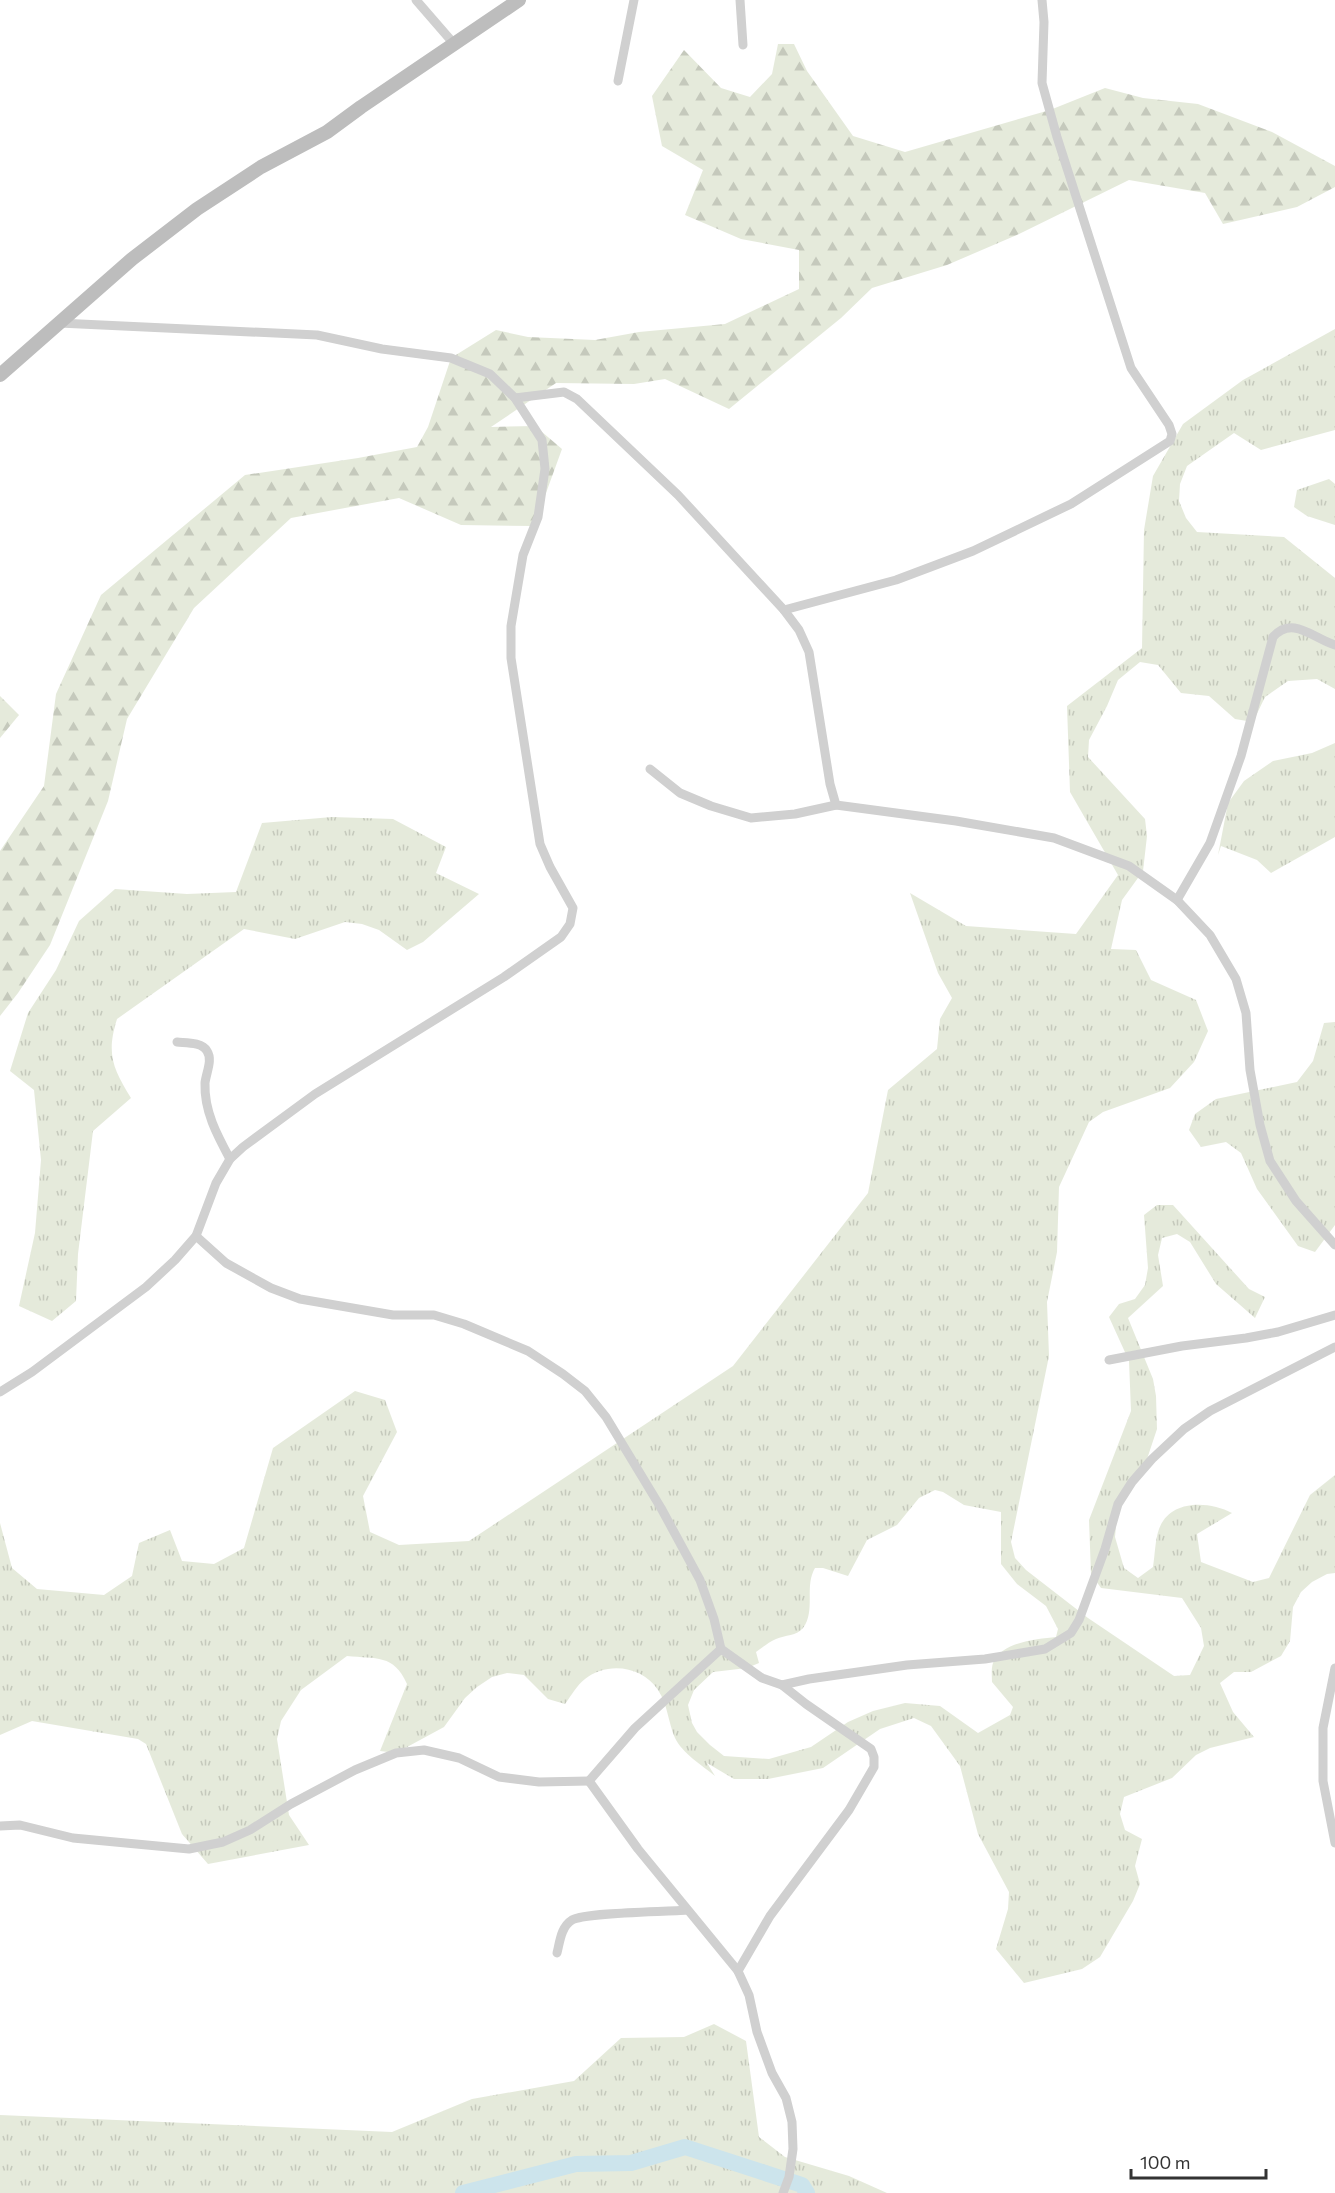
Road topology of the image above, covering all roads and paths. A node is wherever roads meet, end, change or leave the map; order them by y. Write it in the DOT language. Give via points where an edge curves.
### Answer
graph roads {
  1 [pos="416,0"];
  2 [pos="519,0"];
  3 [pos="634,0"];
  4 [pos="740,0"];
  5 [pos="1041,0"];
  6 [pos="455,45"];
  7 [pos="743,45"];
  8 [pos="618,81"];
  9 [pos="59,323"];
  10 [pos="0,375"];
  11 [pos="515,398"];
  12 [pos="784,610"];
  13 [pos="1335,645"];
  14 [pos="650,769"];
  15 [pos="836,805"];
  16 [pos="1177,900"];
  17 [pos="177,1042"];
  18 [pos="230,1159"];
  19 [pos="196,1236"];
  20 [pos="1335,1245"];
  21 [pos="1335,1315"];
  22 [pos="1335,1347"];
  23 [pos="1109,1360"];
  24 [pos="0,1392"];
  25 [pos="721,1649"];
  26 [pos="1335,1668"];
  27 [pos="782,1685"];
  28 [pos="589,1781"];
  29 [pos="0,1826"];
  30 [pos="1335,1843"];
  31 [pos="687,1910"];
  32 [pos="557,1953"];
  33 [pos="738,1971"];
  34 [pos="783,2193"];
  1 -- 6 [label="street"];
  2 -- 6 [label="street"];
  3 -- 8 [label="street"];
  4 -- 7 [label="street"];
  5 -- 12 [label="street" via="1042,83 1057,137 1131,368 1169,425 1170,441 1071,504 973,551 896,580"];
  6 -- 9 [label="street" via="327,132 261,167 197,209"];
  9 -- 10 [label="street"];
  9 -- 11 [label="street" via="317,335 451,358 490,374"];
  11 -- 12 [label="street" via="564,392 577,399 678,495"];
  11 -- 18 [label="street" via="542,440 545,469 538,517 523,555 515,595 511,658 540,844 573,908 570,924 561,937 315,1094"];
  12 -- 15 [label="street" via="809,652"];
  13 -- 16 [label="street" via="1291,626 1280,629 1273,637 1241,756 1210,843"];
  14 -- 15 [label="street" via="680,793 751,818"];
  15 -- 16 [label="street" via="1054,838 1129,866"];
  16 -- 20 [label="street" via="1210,935 1236,979 1246,1013 1250,1070 1270,1161 1296,1201"];
  17 -- 18 [label="street" via="207,1050 210,1058 205,1104"];
  18 -- 19 [label="street" via="216,1183"];
  19 -- 24 [label="street" via="146,1287"];
  19 -- 25 [label="street" via="226,1263 271,1288 312,1301 393,1315 434,1316 464,1324 528,1351 585,1391 606,1417 700,1580"];
  21 -- 23 [label="street" via="1278,1332"];
  22 -- 27 [label="street" via="1210,1411 1184,1429 1152,1460 1118,1504 1079,1620 1065,1639 1045,1649 985,1659 874,1670"];
  25 -- 27 [label="street" via="762,1678"];
  25 -- 28 [label="street" via="635,1728"];
  26 -- 30 [label="street" via="1323,1728 1323,1781"];
  27 -- 33 [label="street" via="871,1749 874,1767 849,1810 770,1916"];
  28 -- 29 [label="street" via="539,1782 500,1777 459,1758 424,1750 396,1753 355,1770 250,1830 189,1850 73,1838 20,1825"];
  28 -- 31 [label="street"];
  31 -- 32 [label="street" via="572,1920 562,1930"];
  31 -- 33 [label="street"];
  33 -- 34 [label="street" via="792,2122 793,2149"];
}
